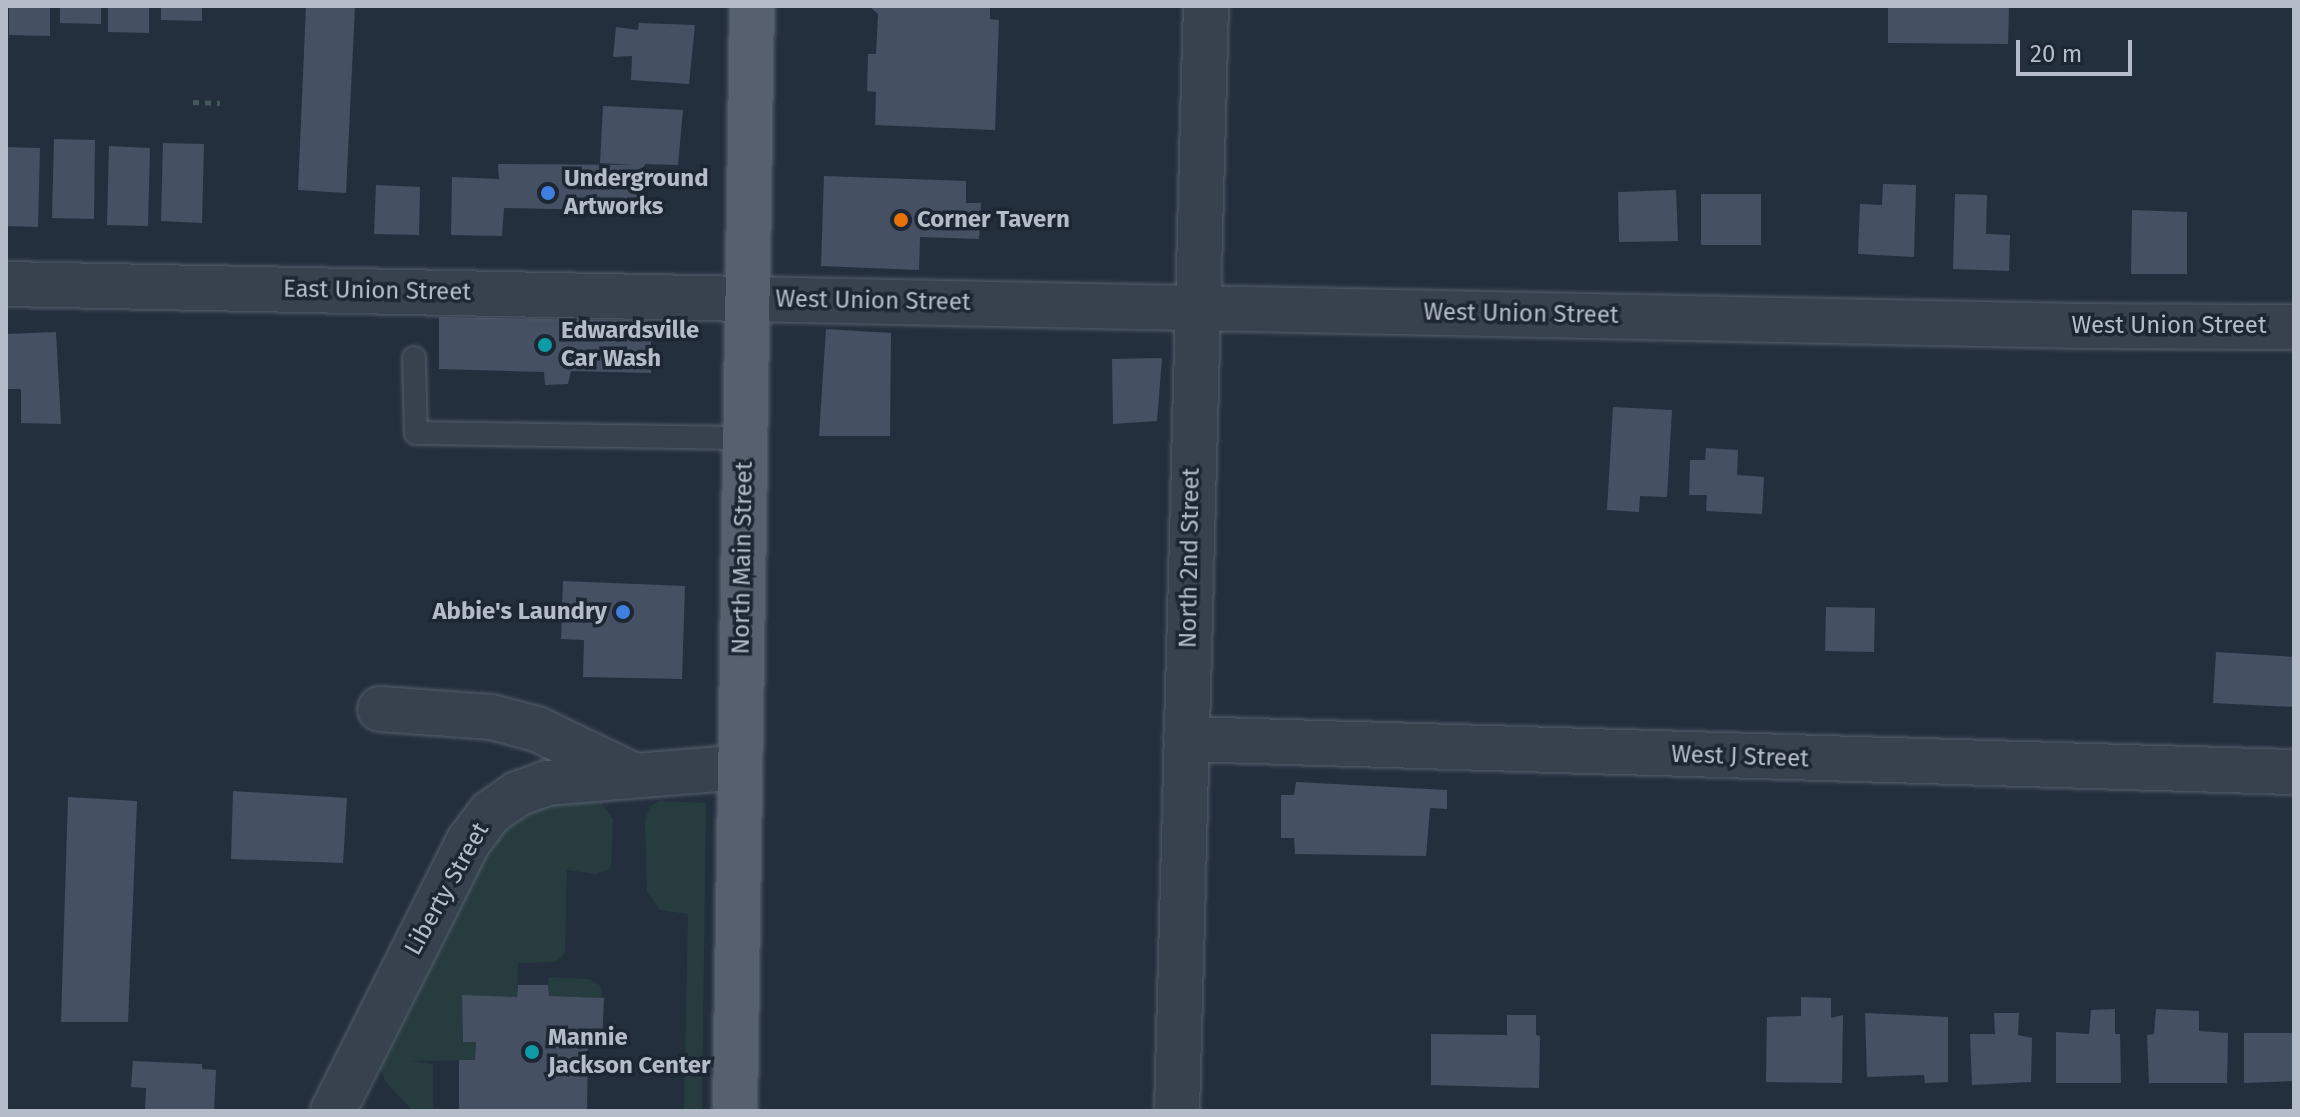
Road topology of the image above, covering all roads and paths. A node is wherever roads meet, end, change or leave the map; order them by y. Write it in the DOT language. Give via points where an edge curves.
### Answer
graph roads {
  1 [pos="752,6"];
  2 [pos="1206,6"];
  3 [pos="193,102"];
  4 [pos="220,103"];
  5 [pos="6,284"];
  6 [pos="748,299"];
  7 [pos="1196,307"];
  8 [pos="2294,327"];
  9 [pos="414,358"];
  10 [pos="745,438"];
  11 [pos="380,709"];
  12 [pos="1186,739"];
  13 [pos="740,767"];
  14 [pos="2294,772"];
  15 [pos="632,775"];
  16 [pos="333,1111"];
  17 [pos="735,1111"];
  18 [pos="1177,1111"];
  1 -- 6 [label="main road, North Main Street"];
  2 -- 7 [label="street, North 2nd Street"];
  3 -- 4 [label="path"];
  5 -- 6 [label="street, East Union Street"];
  6 -- 7 [label="street, West Union Street"];
  6 -- 10 [label="main road, North Main Street"];
  7 -- 8 [label="street, West Union Street"];
  7 -- 12 [label="street, North 2nd Street"];
  9 -- 10 [label="lane" via="416,433"];
  10 -- 13 [label="main road, North Main Street"];
  11 -- 15 [label="street" via="491,717 537,729"];
  12 -- 14 [label="street, West J Street"];
  12 -- 18 [label="street, North 2nd Street"];
  13 -- 15 [label="street, Liberty Street"];
  13 -- 17 [label="main road, North Main Street"];
  15 -- 16 [label="street, Liberty Street" via="547,783 517,794 490,813 469,841"];
}
